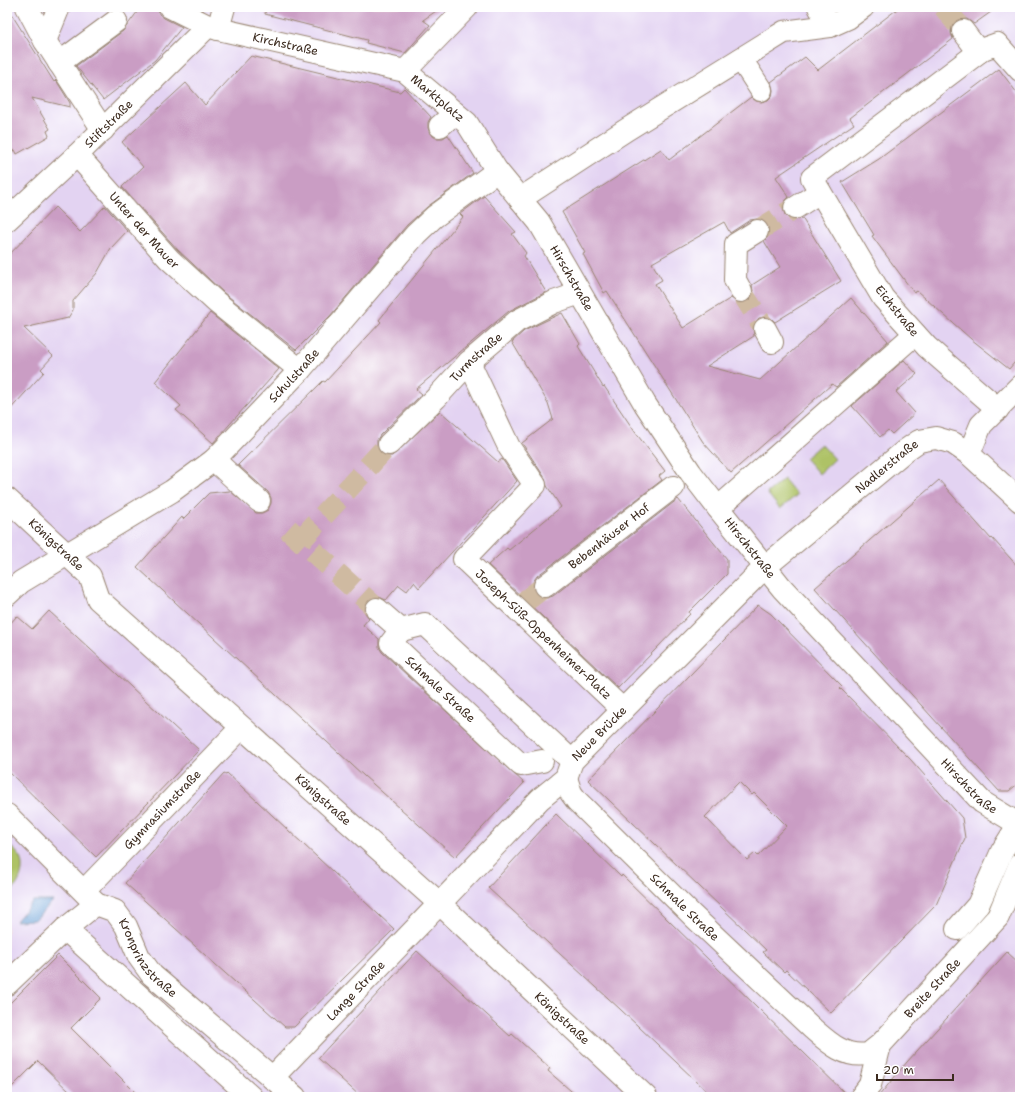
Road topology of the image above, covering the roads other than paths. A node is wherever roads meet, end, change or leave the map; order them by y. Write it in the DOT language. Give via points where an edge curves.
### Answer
graph roads {
  1 [pos="27,7"];
  2 [pos="59,7"];
  3 [pos="170,7"];
  4 [pos="224,7"];
  5 [pos="467,7"];
  6 [pos="819,7"];
  7 [pos="122,15"];
  8 [pos="847,17"];
  9 [pos="213,28"];
  10 [pos="963,31"];
  11 [pos="45,41"];
  12 [pos="979,52"];
  13 [pos="740,59"];
  14 [pos="59,63"];
  15 [pos="1020,70"];
  16 [pos="405,71"];
  17 [pos="761,90"];
  18 [pos="103,130"];
  19 [pos="77,155"];
  20 [pos="497,171"];
  21 [pos="820,192"];
  22 [pos="520,199"];
  23 [pos="795,208"];
  24 [pos="9,213"];
  25 [pos="539,222"];
  26 [pos="757,231"];
  27 [pos="741,291"];
  28 [pos="580,293"];
  29 [pos="915,334"];
  30 [pos="469,362"];
  31 [pos="300,370"];
  32 [pos="1020,386"];
  33 [pos="998,409"];
  34 [pos="389,444"];
  35 [pos="969,454"];
  36 [pos="214,460"];
  37 [pos="673,487"];
  38 [pos="7,499"];
  39 [pos="259,501"];
  40 [pos="1020,501"];
  41 [pos="718,508"];
  42 [pos="69,555"];
  43 [pos="765,566"];
  44 [pos="545,586"];
  45 [pos="7,595"];
  46 [pos="377,610"];
  47 [pos="401,630"];
  48 [pos="623,710"];
  49 [pos="241,728"];
  50 [pos="545,735"];
  51 [pos="542,761"];
  52 [pos="569,769"];
  53 [pos="7,815"];
  54 [pos="1019,823"];
  55 [pos="1020,864"];
  56 [pos="90,897"];
  57 [pos="440,902"];
  58 [pos="65,929"];
  59 [pos="957,929"];
  60 [pos="7,984"];
  61 [pos="813,1030"];
  62 [pos="880,1045"];
  63 [pos="248,1059"];
  64 [pos="272,1078"];
  65 [pos="252,1097"];
  66 [pos="295,1097"];
  67 [pos="646,1097"];
  68 [pos="862,1097"];
  1 -- 11 [label="street"];
  2 -- 11 [label="street"];
  3 -- 9 [label="street, Kirchstraße"];
  4 -- 9 [label="street"];
  5 -- 16 [label="street, Marktplatz"];
  6 -- 8 [label="street"];
  7 -- 14 [label="street"];
  8 -- 13 [label="street" via="784,32"];
  9 -- 16 [label="street, Kirchstraße"];
  9 -- 18 [label="street, Stiftstraße"];
  10 -- 12 [label="street"];
  11 -- 14 [label="street"];
  12 -- 15 [label="street" via="997,44"];
  12 -- 21 [label="street, Eichstraße" via="812,178"];
  13 -- 17 [label="street"];
  13 -- 22 [label="street"];
  14 -- 18 [label="street"];
  16 -- 20 [label="street, Marktplatz" via="448,120 467,123"];
  18 -- 19 [label="street, Stiftstraße"];
  19 -- 24 [label="street, Stiftstraße"];
  19 -- 31 [label="street, Unter der Mauer" via="169,259 216,302"];
  20 -- 22 [label="street, Marktplatz"];
  20 -- 31 [label="street, Schulstraße" via="434,217 416,234"];
  21 -- 23 [label="street"];
  21 -- 29 [label="street, Eichstraße" via="883,298"];
  22 -- 25 [label="street, Marktplatz"];
  25 -- 28 [label="street, Hirschstraße"];
  26 -- 27 [label="street" via="736,244 734,280"];
  28 -- 30 [label="street, Turmstraße" via="554,302 517,321"];
  28 -- 41 [label="street, Hirschstraße" via="645,404"];
  29 -- 33 [label="street, Eichstraße"];
  29 -- 41 [label="street"];
  30 -- 34 [label="street, Turmstraße"];
  30 -- 48 [label="street, Joseph-Süß-Oppenheimer-Platz" via="509,447 535,485 464,559"];
  31 -- 36 [label="street, Schulstraße"];
  32 -- 33 [label="street"];
  33 -- 35 [label="street" via="974,421"];
  35 -- 40 [label="street, Nadlerstraße"];
  35 -- 43 [label="street, Nadlerstraße" via="953,443 936,438 919,441"];
  36 -- 39 [label="street"];
  36 -- 42 [label="street, Schulstraße" via="172,491"];
  37 -- 44 [label="street, Bebenhäuser Hof"];
  38 -- 42 [label="street, Königstraße"];
  41 -- 43 [label="street, Hirschstraße"];
  42 -- 45 [label="street, Schulstraße" via="22,582"];
  42 -- 49 [label="street, Königstraße" via="90,576 98,599"];
  43 -- 48 [label="street, Neue Brücke"];
  43 -- 54 [label="street, Hirschstraße" via="782,588 982,802"];
  46 -- 47 [label="street"];
  47 -- 50 [label="street" via="425,624"];
  47 -- 51 [label="street, Schmale Straße" via="391,643 521,765"];
  48 -- 52 [label="street, Neue Brücke"];
  49 -- 56 [label="street, Gymnasiumstraße"];
  49 -- 57 [label="street, Königstraße"];
  50 -- 51 [label="street"];
  50 -- 52 [label="street"];
  51 -- 52 [label="street"];
  52 -- 57 [label="street, Neue Brücke"];
  52 -- 61 [label="street, Schmale Straße" via="571,793 577,801"];
  53 -- 56 [label="street, Kronprinzstraße"];
  54 -- 59 [label="street" via="1002,851 978,906"];
  55 -- 62 [label="street, Breite Straße" via="998,917"];
  56 -- 58 [label="street, Gymnasiumstraße"];
  56 -- 63 [label="street, Kronprinzstraße" via="115,911 126,926 139,956 152,975"];
  57 -- 64 [label="street, Lange Straße"];
  57 -- 67 [label="street, Königstraße"];
  58 -- 60 [label="street"];
  58 -- 65 [label="street"];
  61 -- 62 [label="street, Breite Straße" via="832,1046 849,1053 868,1054"];
  62 -- 68 [label="street" via="870,1085"];
  63 -- 64 [label="street, Kronprinzstraße"];
  63 -- 65 [label="street"];
  64 -- 66 [label="street, Kronprinzstraße"];
}
